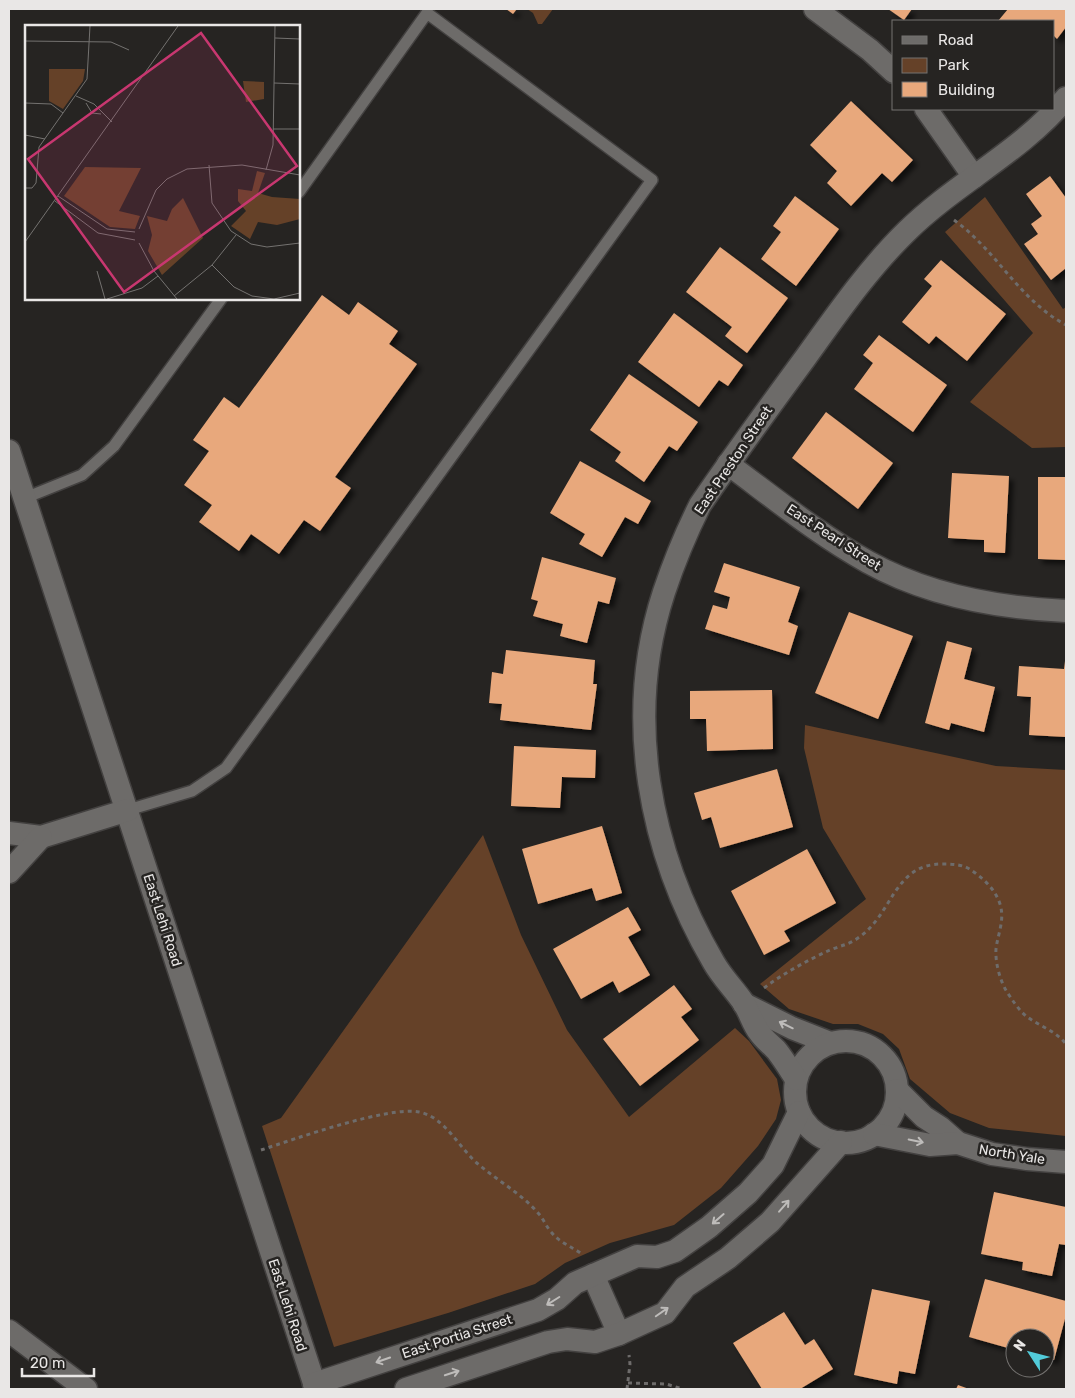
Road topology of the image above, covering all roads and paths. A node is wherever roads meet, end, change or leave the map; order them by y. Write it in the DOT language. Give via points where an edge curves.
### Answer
graph roads {
  1 [pos="815,9"];
  2 [pos="892,70"];
  3 [pos="1066,98"];
  4 [pos="927,110"];
  5 [pos="974,177"];
  6 [pos="300,191"];
  7 [pos="936,206"];
  8 [pos="220,300"];
  9 [pos="1066,325"];
  10 [pos="9,451"];
  11 [pos="728,464"];
  12 [pos="25,498"];
  13 [pos="1066,611"];
  14 [pos="128,810"];
  15 [pos="9,833"];
  16 [pos="41,837"];
  17 [pos="9,872"];
  18 [pos="744,1004"];
  19 [pos="830,1043"];
  20 [pos="1066,1044"];
  21 [pos="796,1080"];
  22 [pos="897,1090"];
  23 [pos="799,1112"];
  24 [pos="874,1134"];
  25 [pos="842,1142"];
  26 [pos="958,1143"];
  27 [pos="239,1156"];
  28 [pos="1066,1162"];
  29 [pos="593,1275"];
  30 [pos="9,1331"];
  31 [pos="619,1334"];
  32 [pos="628,1383"];
  33 [pos="315,1386"];
  34 [pos="86,1389"];
  35 [pos="406,1389"];
  36 [pos="627,1389"];
  37 [pos="683,1389"];
  1 -- 2 [label="street"];
  3 -- 5 [label="street, East Preston Street" via="1011,152"];
  4 -- 5 [label="street"];
  5 -- 7 [label="street, East Preston Street"];
  6 -- 14 [label="lane" via="427,13 652,180 226,768 192,791"];
  7 -- 9 [label="path" via="974,234 1036,306"];
  7 -- 11 [label="street, East Preston Street" via="908,230 856,289"];
  8 -- 12 [label="lane" via="114,446 82,475"];
  10 -- 12 [label="street, East Lehi Road"];
  11 -- 13 [label="street, East Pearl Street" via="812,526 868,562 903,578 987,604"];
  11 -- 18 [label="street, East Preston Street" via="700,505 681,544 663,594 646,683 644,738 648,782 675,884 715,964"];
  12 -- 14 [label="street, East Lehi Road"];
  14 -- 16 [label="street"];
  14 -- 27 [label="street, East Lehi Road"];
  15 -- 16 [label="street"];
  16 -- 17 [label="street"];
  19 -- 18 [label="street, East Preston Street, one-way"];
  18 -- 20 [label="path" via="796,967 856,940 868,931 908,874 921,867 954,864 966,866 983,878 1000,904 1002,922 996,950 1006,990 1027,1017"];
  18 -- 21 [label="street, East Preston Street" via="759,1033 777,1051"];
  19 -- 21 [label="street" via="815,1051 803,1064"];
  19 -- 22 [label="street" via="861,1043 875,1050 894,1074"];
  21 -- 23 [label="street"];
  22 -- 24 [label="street" via="887,1122"];
  22 -- 26 [label="street, North Yale" via="924,1117"];
  23 -- 25 [label="street" via="816,1133 828,1140"];
  23 -- 29 [label="street, East Portia Street, one-way" via="773,1165 710,1227 675,1251 657,1256 637,1256"];
  24 -- 25 [label="street" via="859,1141"];
  24 -- 26 [label="street, North Yale, one-way" via="930,1144"];
  31 -- 25 [label="street, one-way" via="665,1313 685,1287 728,1258 770,1222"];
  26 -- 28 [label="street, North Yale" via="1026,1160"];
  27 -- 29 [label="path" via="372,1118 407,1111 421,1112 456,1138 477,1164 539,1214 552,1234 587,1258"];
  27 -- 33 [label="street, East Lehi Road"];
  29 -- 31 [label="street"];
  29 -- 33 [label="street, East Portia Street, one-way" via="575,1283 557,1300 538,1310"];
  30 -- 34 [label="street"];
  31 -- 32 [label="path" via="628,1351"];
  35 -- 31 [label="street, one-way" via="548,1342 567,1339 595,1342"];
  32 -- 36 [label="path"];
  32 -- 37 [label="path" via="666,1384"];
}
